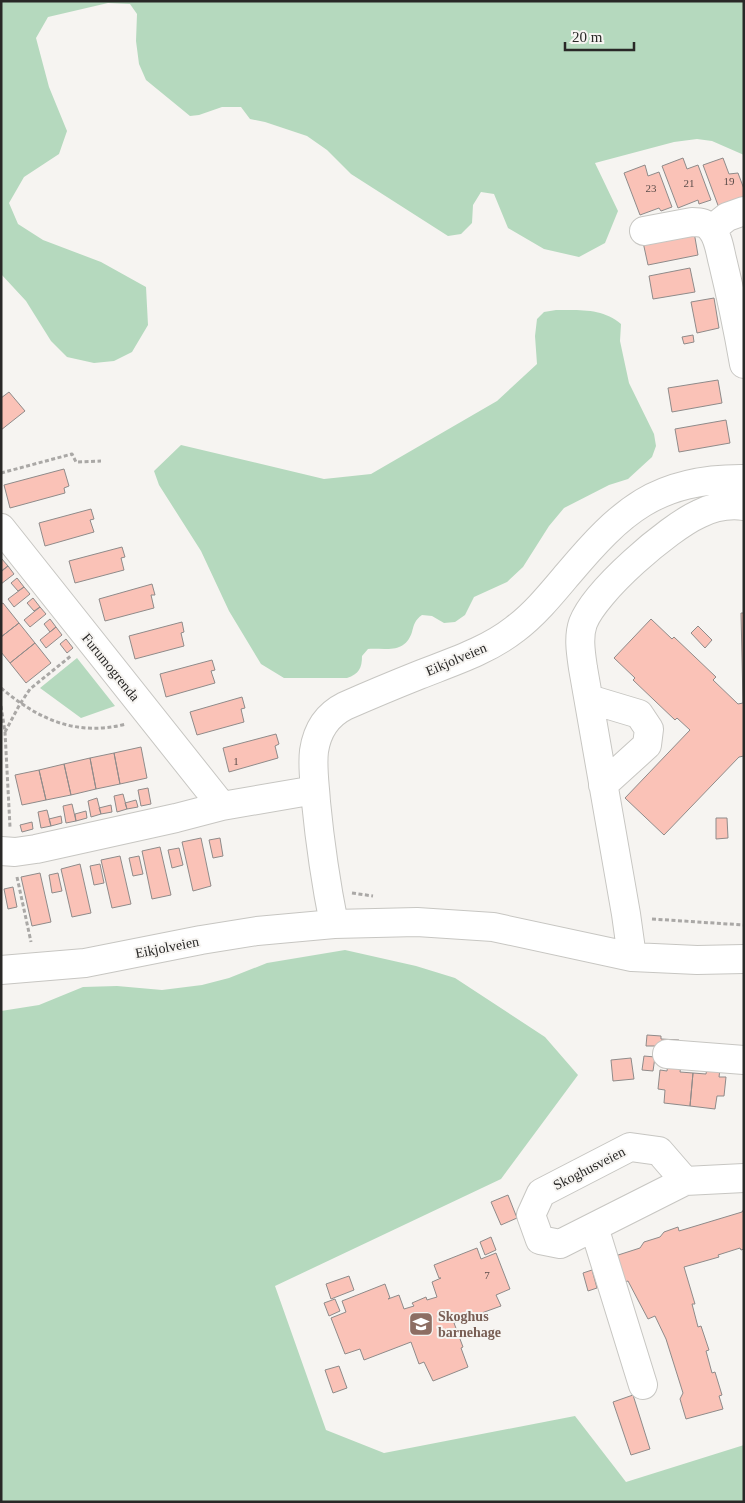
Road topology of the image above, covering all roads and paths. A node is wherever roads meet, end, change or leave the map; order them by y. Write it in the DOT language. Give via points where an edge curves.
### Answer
graph roads {
  1 [pos="744,211"];
  2 [pos="712,229"];
  3 [pos="644,231"];
  4 [pos="744,364"];
  5 [pos="101,461"];
  6 [pos="1,473"];
  7 [pos="744,480"];
  8 [pos="739,505"];
  9 [pos="1,528"];
  10 [pos="90,640"];
  11 [pos="1,688"];
  12 [pos="589,699"];
  13 [pos="20,704"];
  14 [pos="1,706"];
  15 [pos="148,713"];
  16 [pos="5,732"];
  17 [pos="603,785"];
  18 [pos="315,790"];
  19 [pos="222,806"];
  20 [pos="8,851"];
  21 [pos="626,914"];
  22 [pos="334,924"];
  23 [pos="744,924"];
  24 [pos="632,957"];
  25 [pos="744,959"];
  26 [pos="37,968"];
  27 [pos="1,970"];
  28 [pos="667,1054"];
  29 [pos="744,1060"];
  30 [pos="744,1178"];
  31 [pos="685,1181"];
  32 [pos="594,1227"];
  33 [pos="644,1385"];
  1 -- 2 [label="street" via="727,217"];
  2 -- 3 [label="street" via="707,224 692,222"];
  2 -- 4 [label="street" via="725,272"];
  5 -- 6 [label="path" via="76,462 72,454"];
  7 -- 8 [label="street, Eikjolveien"];
  7 -- 18 [label="street, Eikjolveien" via="721,479 686,485 649,498 607,530 541,606 504,637 336,711 320,731 314,751"];
  8 -- 12 [label="street" via="701,513 676,527 595,601 582,624 580,636"];
  9 -- 10 [label="street, Furumogrenda"];
  10 -- 13 [label="path" via="30,689"];
  10 -- 15 [label="street, Furumogrenda"];
  11 -- 13 [label="path"];
  12 -- 17 [label="street"];
  12 -- 17 [label="street" via="639,714 649,729 647,744"];
  13 -- 15 [label="path" via="58,724 82,728 115,727 136,722"];
  13 -- 16 [label="path"];
  14 -- 16 [label="path"];
  15 -- 19 [label="street, Furumogrenda"];
  16 -- 20 [label="path" via="10,827 16,841"];
  17 -- 21 [label="street"];
  18 -- 19 [label="street"];
  18 -- 22 [label="street, Eikjolveien"];
  19 -- 20 [label="street" via="36,849"];
  20 -- 26 [label="path" via="17,874"];
  21 -- 23 [label="path" via="659,920"];
  21 -- 24 [label="street"];
  22 -- 24 [label="street, Eikjolveien" via="417,922 493,928"];
  22 -- 26 [label="street, Eikjolveien" via="257,931 85,963"];
  24 -- 25 [label="street, Eikjolveien"];
  26 -- 27 [label="street, Eikjolveien"];
  28 -- 29 [label="street"];
  30 -- 31 [label="street, Skoghusveien"];
  31 -- 32 [label="street, Skoghusveien"];
  31 -- 32 [label="street, Skoghusveien" via="659,1151 630,1147 541,1194 531,1215 540,1240 560,1244"];
  32 -- 33 [label="street"];
}
